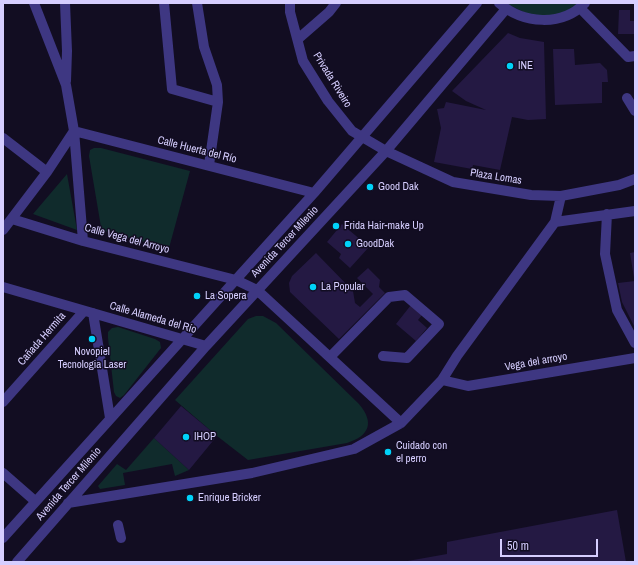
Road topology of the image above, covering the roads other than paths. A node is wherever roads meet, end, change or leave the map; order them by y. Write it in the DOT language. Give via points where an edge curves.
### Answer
graph roads {
  1 [pos="34,3"];
  2 [pos="64,3"];
  3 [pos="164,3"];
  4 [pos="197,3"];
  5 [pos="290,3"];
  6 [pos="336,3"];
  7 [pos="477,3"];
  8 [pos="582,5"];
  9 [pos="502,6"];
  10 [pos="298,39"];
  11 [pos="635,56"];
  12 [pos="66,85"];
  13 [pos="627,98"];
  14 [pos="218,102"];
  15 [pos="635,112"];
  16 [pos="74,131"];
  17 [pos="362,137"];
  18 [pos="3,138"];
  19 [pos="386,151"];
  20 [pos="209,165"];
  21 [pos="47,172"];
  22 [pos="635,179"];
  23 [pos="314,193"];
  24 [pos="561,196"];
  25 [pos="635,211"];
  26 [pos="607,214"];
  27 [pos="12,219"];
  28 [pos="555,222"];
  29 [pos="3,230"];
  30 [pos="83,241"];
  31 [pos="236,280"];
  32 [pos="3,287"];
  33 [pos="257,290"];
  34 [pos="88,312"];
  35 [pos="183,340"];
  36 [pos="635,343"];
  37 [pos="206,346"];
  38 [pos="383,356"];
  39 [pos="330,357"];
  40 [pos="635,358"];
  41 [pos="442,380"];
  42 [pos="3,402"];
  43 [pos="110,418"];
  44 [pos="401,423"];
  45 [pos="3,473"];
  46 [pos="35,501"];
  47 [pos="68,502"];
  48 [pos="118,525"];
  49 [pos="3,538"];
  50 [pos="121,538"];
  51 [pos="17,562"];
  1 -- 12 [label="street"];
  2 -- 12 [label="street"];
  3 -- 14 [label="street" via="172,88"];
  4 -- 14 [label="street" via="204,47 217,85"];
  5 -- 10 [label="street, Privada Riveiro"];
  6 -- 10 [label="street"];
  7 -- 17 [label="street, Avenida Tercer Milenio"];
  8 -- 9 [label="street" via="563,17 543,20 524,18"];
  8 -- 11 [label="street" via="628,57"];
  9 -- 19 [label="street, Avenida Tercer Milenio"];
  10 -- 17 [label="street, Privada Riveiro" via="304,61 328,101 352,132"];
  12 -- 16 [label="street"];
  13 -- 15 [label="street"];
  14 -- 20 [label="street"];
  16 -- 20 [label="street, Calle Huerta del Río"];
  16 -- 21 [label="street"];
  16 -- 30 [label="street"];
  17 -- 19 [label="street, Plaza Lomas"];
  17 -- 23 [label="street, Avenida Tercer Milenio"];
  18 -- 21 [label="street"];
  19 -- 24 [label="street, Plaza Lomas" via="453,182 531,195"];
  19 -- 33 [label="street, Avenida Tercer Milenio"];
  20 -- 23 [label="street, Calle Huerta del Río"];
  21 -- 27 [label="street"];
  22 -- 24 [label="street, Plaza Lomas" via="619,185"];
  23 -- 31 [label="street, Avenida Tercer Milenio"];
  24 -- 28 [label="street"];
  25 -- 26 [label="street"];
  26 -- 28 [label="street"];
  26 -- 36 [label="street" via="606,254 617,310"];
  27 -- 29 [label="street"];
  27 -- 30 [label="street, Calle Vega del Arroyo"];
  28 -- 41 [label="street"];
  30 -- 31 [label="street, Calle Vega del Arroyo"];
  31 -- 33 [label="street, Calle Vega del Arroyo"];
  31 -- 35 [label="street, Avenida Tercer Milenio"];
  32 -- 34 [label="street, Calle Alameda del Río"];
  33 -- 37 [label="street, Avenida Tercer Milenio"];
  33 -- 39 [label="street, Calle Vega del Arroyo"];
  34 -- 35 [label="street, Calle Alameda del Río"];
  34 -- 42 [label="street, Cañada Hermita"];
  34 -- 43 [label="street, Calle Alameda del Río"];
  35 -- 37 [label="street, Calle Alameda del Río"];
  35 -- 43 [label="street, Avenida Tercer Milenio"];
  37 -- 47 [label="street, Avenida Tercer Milenio"];
  38 -- 39 [label="street" via="407,358 439,324 405,295 388,297"];
  39 -- 44 [label="street, Calle Vega del Arroyo"];
  40 -- 41 [label="street, Vega del arroyo" via="468,386"];
  41 -- 44 [label="street"];
  43 -- 46 [label="street, Avenida Tercer Milenio"];
  44 -- 47 [label="street" via="354,449 252,472"];
  45 -- 46 [label="street, Avenida Tercer Milenio"];
  46 -- 49 [label="street, Avenida Tercer Milenio"];
  47 -- 51 [label="street, Avenida Tercer Milenio"];
  48 -- 50 [label="street"];
}
